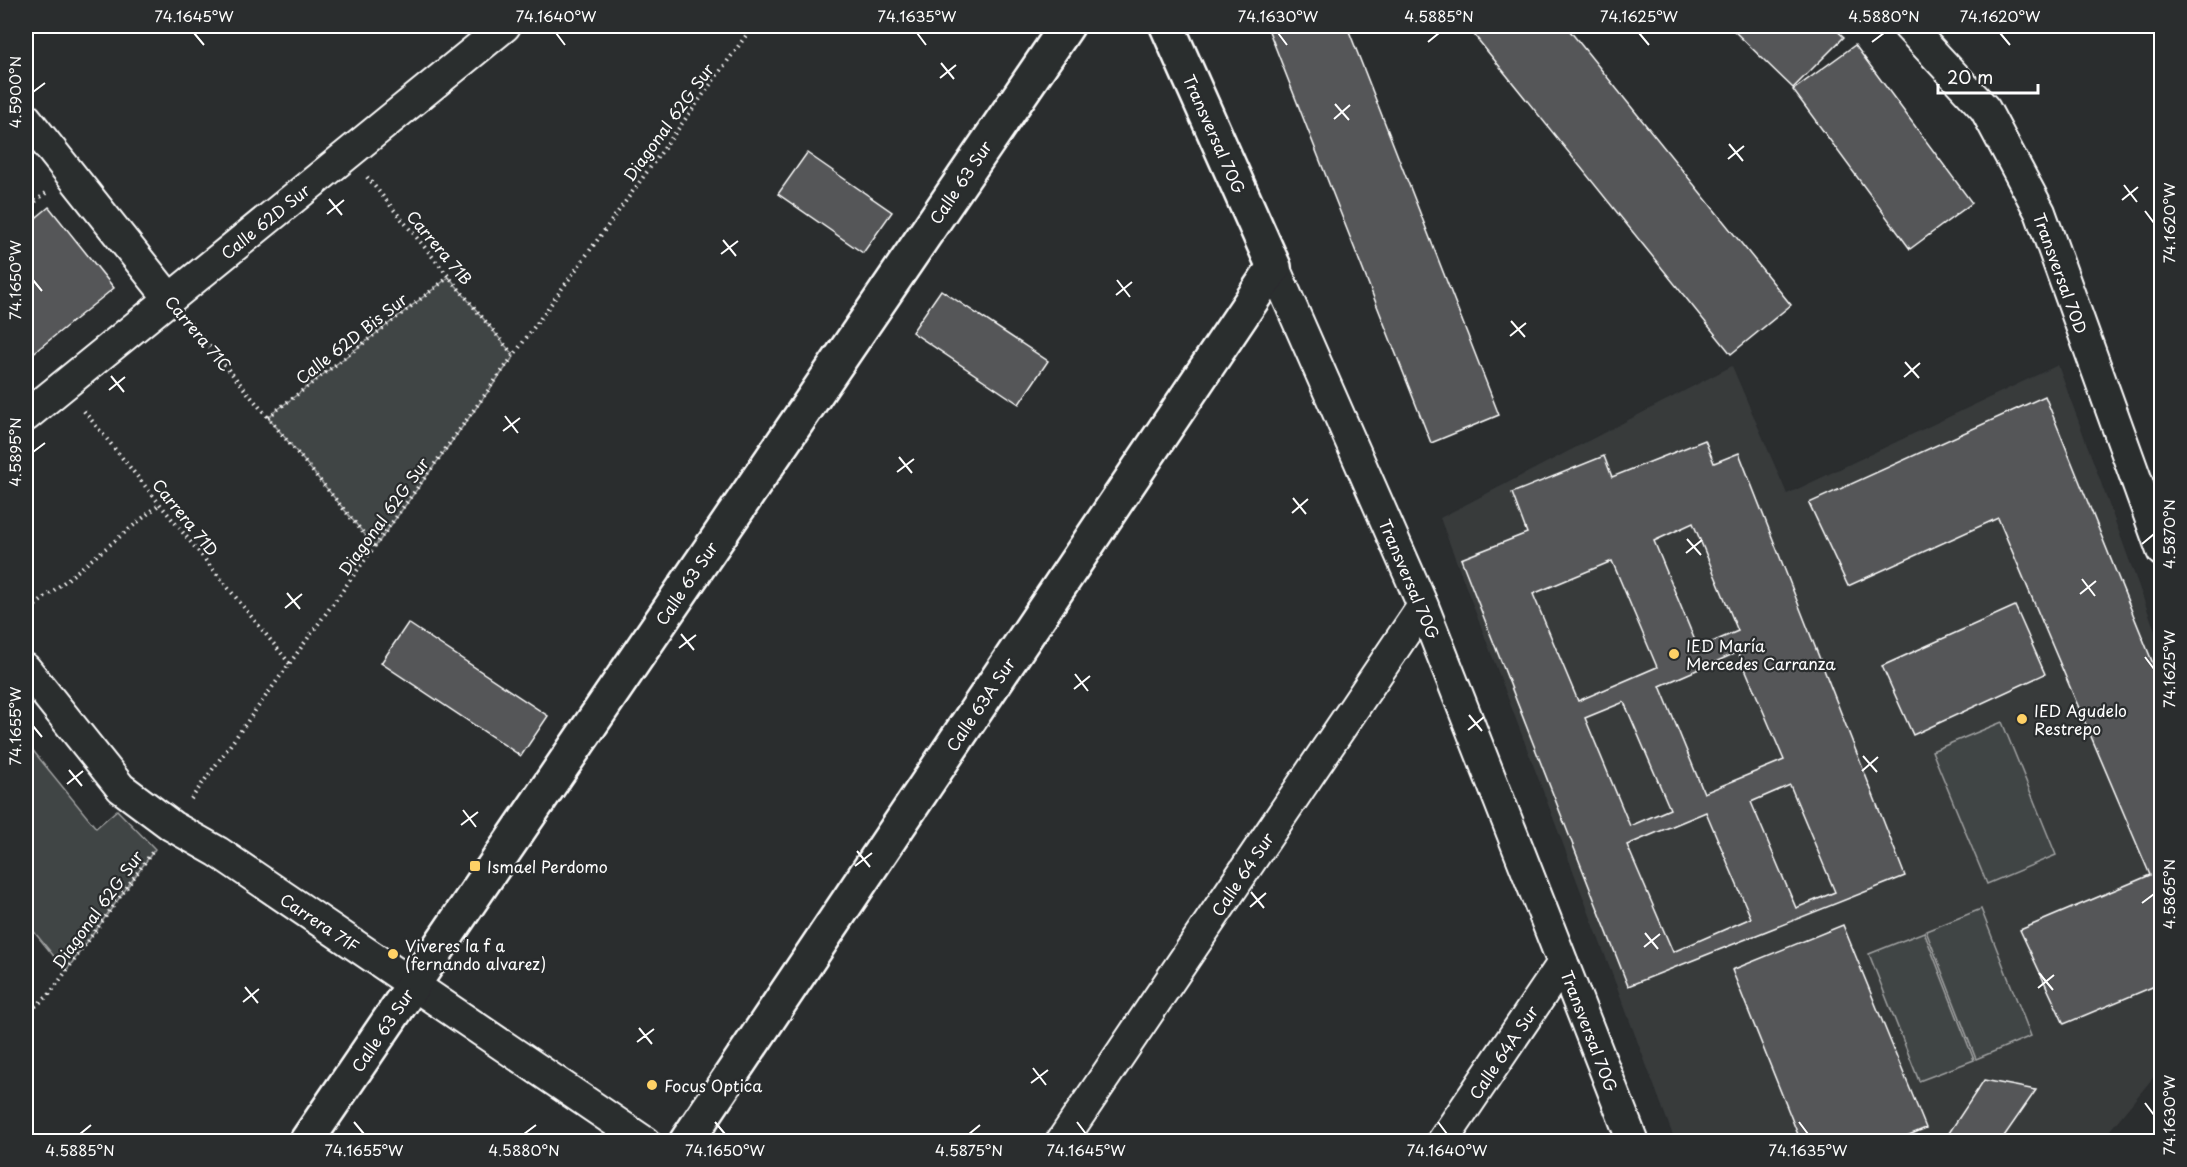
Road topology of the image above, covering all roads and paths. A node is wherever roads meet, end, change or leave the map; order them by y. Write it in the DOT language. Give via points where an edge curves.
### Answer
graph roads {
  1 [pos="505,26"];
  2 [pos="753,26"];
  3 [pos="1067,26"];
  4 [pos="1167,26"];
  5 [pos="1908,26"];
  6 [pos="26,118"];
  7 [pos="347,154"];
  8 [pos="1274,267"];
  9 [pos="450,278"];
  10 [pos="170,298"];
  11 [pos="514,356"];
  12 [pos="63,385"];
  13 [pos="26,416"];
  14 [pos="268,417"];
  15 [pos="160,504"];
  16 [pos="375,547"];
  17 [pos="2162,551"];
  18 [pos="1423,606"];
  19 [pos="26,614"];
  20 [pos="290,664"];
  21 [pos="26,669"];
  22 [pos="172,826"];
  23 [pos="1563,963"];
  24 [pos="412,985"];
  25 [pos="26,1014"];
  26 [pos="306,1142"];
  27 [pos="645,1142"];
  28 [pos="686,1142"];
  29 [pos="1061,1142"];
  30 [pos="1442,1142"];
  31 [pos="1633,1142"];
  1 -- 7 [label="street, Calle 62D Sur"];
  2 -- 11 [label="path, Diagonal 62G Sur"];
  3 -- 24 [label="street, Calle 63 Sur"];
  4 -- 8 [label="street, Transversal 70G"];
  5 -- 17 [label="street, Transversal 70D" via="1985,109 2040,212"];
  6 -- 10 [label="street, Carrera 71C"];
  7 -- 9 [label="path, Carrera 71B"];
  7 -- 10 [label="street, Calle 62D Sur"];
  8 -- 18 [label="street, Transversal 70G"];
  8 -- 28 [label="street, Calle 63A Sur"];
  9 -- 11 [label="path, Carrera 71B"];
  9 -- 14 [label="path, Calle 62D Bis Sur"];
  10 -- 12 [label="street, Calle 62D Sur"];
  10 -- 14 [label="path, Carrera 71C"];
  11 -- 16 [label="path, Diagonal 62G Sur"];
  12 -- 13 [label="street, Calle 62D Sur"];
  12 -- 15 [label="path, Carrera 71D"];
  14 -- 16 [label="path, Carrera 71C"];
  15 -- 19 [label="path"];
  15 -- 20 [label="path, Carrera 71D"];
  16 -- 20 [label="path, Diagonal 62G Sur"];
  18 -- 23 [label="street, Transversal 70G"];
  18 -- 29 [label="street, Calle 64 Sur"];
  20 -- 22 [label="path, Diagonal 62G Sur"];
  21 -- 22 [label="street, Carrera 71F" via="122,789"];
  22 -- 24 [label="street, Carrera 71F" via="218,852"];
  22 -- 25 [label="path, Diagonal 62G Sur" via="49,995"];
  23 -- 30 [label="street, Calle 64A Sur"];
  23 -- 31 [label="street, Transversal 70G"];
  24 -- 26 [label="street, Calle 63 Sur"];
  24 -- 27 [label="street, Carrera 71F"];
}
